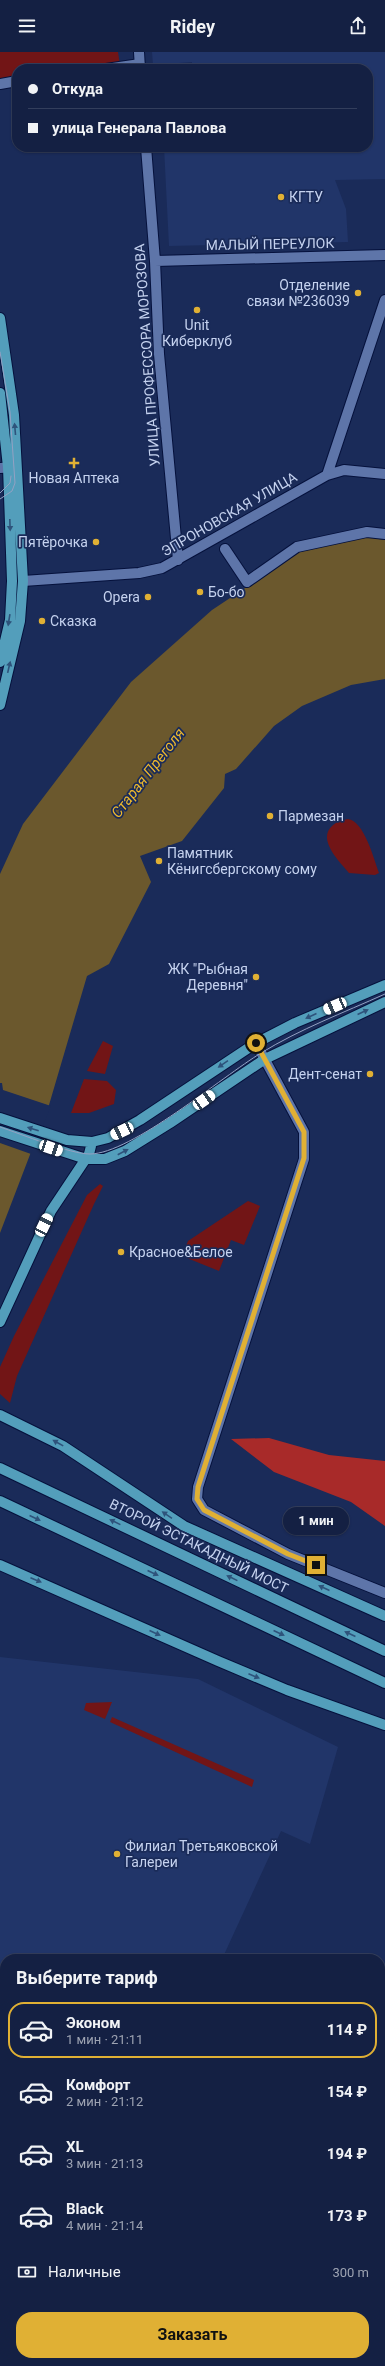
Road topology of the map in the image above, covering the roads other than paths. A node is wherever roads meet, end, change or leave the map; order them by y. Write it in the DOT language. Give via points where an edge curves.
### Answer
graph roads {
  1 [pos="139,52"];
  2 [pos="140,64"];
  3 [pos="12,82"];
  4 [pos="0,84"];
  5 [pos="146,152"];
  6 [pos="385,255"];
  7 [pos="155,261"];
  8 [pos="385,300"];
  9 [pos="0,318"];
  10 [pos="0,393"];
  11 [pos="4,468"];
  12 [pos="18,468"];
  13 [pos="385,474"];
  14 [pos="326,475"];
  15 [pos="385,534"];
  16 [pos="225,549"];
  17 [pos="178,560"];
  18 [pos="17,581"];
  19 [pos="0,662"];
  20 [pos="0,705"];
  21 [pos="385,984"];
  22 [pos="385,1002"];
  23 [pos="256,1043"];
  24 [pos="265,1059"];
  25 [pos="0,1118"];
  26 [pos="0,1131"];
  27 [pos="92,1142"];
  28 [pos="86,1159"];
  29 [pos="0,1322"];
  30 [pos="0,1415"];
  31 [pos="0,1468"];
  32 [pos="0,1501"];
  33 [pos="0,1564"];
  34 [pos="385,1593"];
  35 [pos="385,1616"];
  36 [pos="385,1651"];
  37 [pos="385,1683"];
  38 [pos="385,1725"];
  1 -- 2 [label="street"];
  3 -- 4 [label="street"];
  5 -- 7 [label="street, УЛИЦА ПРОФЕССОРА МОРОЗОВА"];
  6 -- 7 [label="street, МАЛЫЙ ПЕРЕУЛОК"];
  7 -- 17 [label="street, УЛИЦА ПРОФЕССОРА МОРОЗОВА" via="159,354"];
  8 -- 14 [label="street"];
  12 -- 9 [label="main road, one-way" via="14,415"];
  10 -- 11 [label="main road"];
  11 -- 12 [label="street"];
  11 -- 18 [label="main road, one-way"];
  12 -- 18 [label="main road"];
  13 -- 14 [label="street, ЭПРОНОВСКАЯ УЛИЦА" via="344,470"];
  14 -- 17 [label="street, ЭПРОНОВСКАЯ УЛИЦА"];
  15 -- 16 [label="street, ЭПРОНОВСКАЯ УЛИЦА" via="367,532 297,547 247,582"];
  17 -- 18 [label="street, ЭПРОНОВСКАЯ УЛИЦА" via="162,568 139,573"];
  18 -- 19 [label="main road, one-way"];
  20 -- 18 [label="main road, one-way" via="20,620"];
  21 -- 23 [label="main road, one-way"];
  24 -- 22 [label="main road, one-way"];
  23 -- 24 [label="street"];
  23 -- 27 [label="main road, one-way" via="140,1120 108,1138"];
  28 -- 24 [label="main road, one-way" via="101,1160 125,1151"];
  24 -- 34 [label="street" via="304,1132 304,1158 198,1487 197,1499 204,1510 288,1554"];
  27 -- 25 [label="main road, one-way" via="67,1140"];
  26 -- 28 [label="main road"];
  27 -- 28 [label="main road"];
  28 -- 29 [label="main road" via="51,1211"];
  35 -- 30 [label="main road, one-way" via="184,1526 64,1446"];
  36 -- 31 [label="main road, ВТОРОЙ ЭСТАКАДНЫЙ МОСТ, one-way"];
  32 -- 37 [label="main road, one-way"];
  33 -- 38 [label="main road, one-way" via="287,1690"];
}
